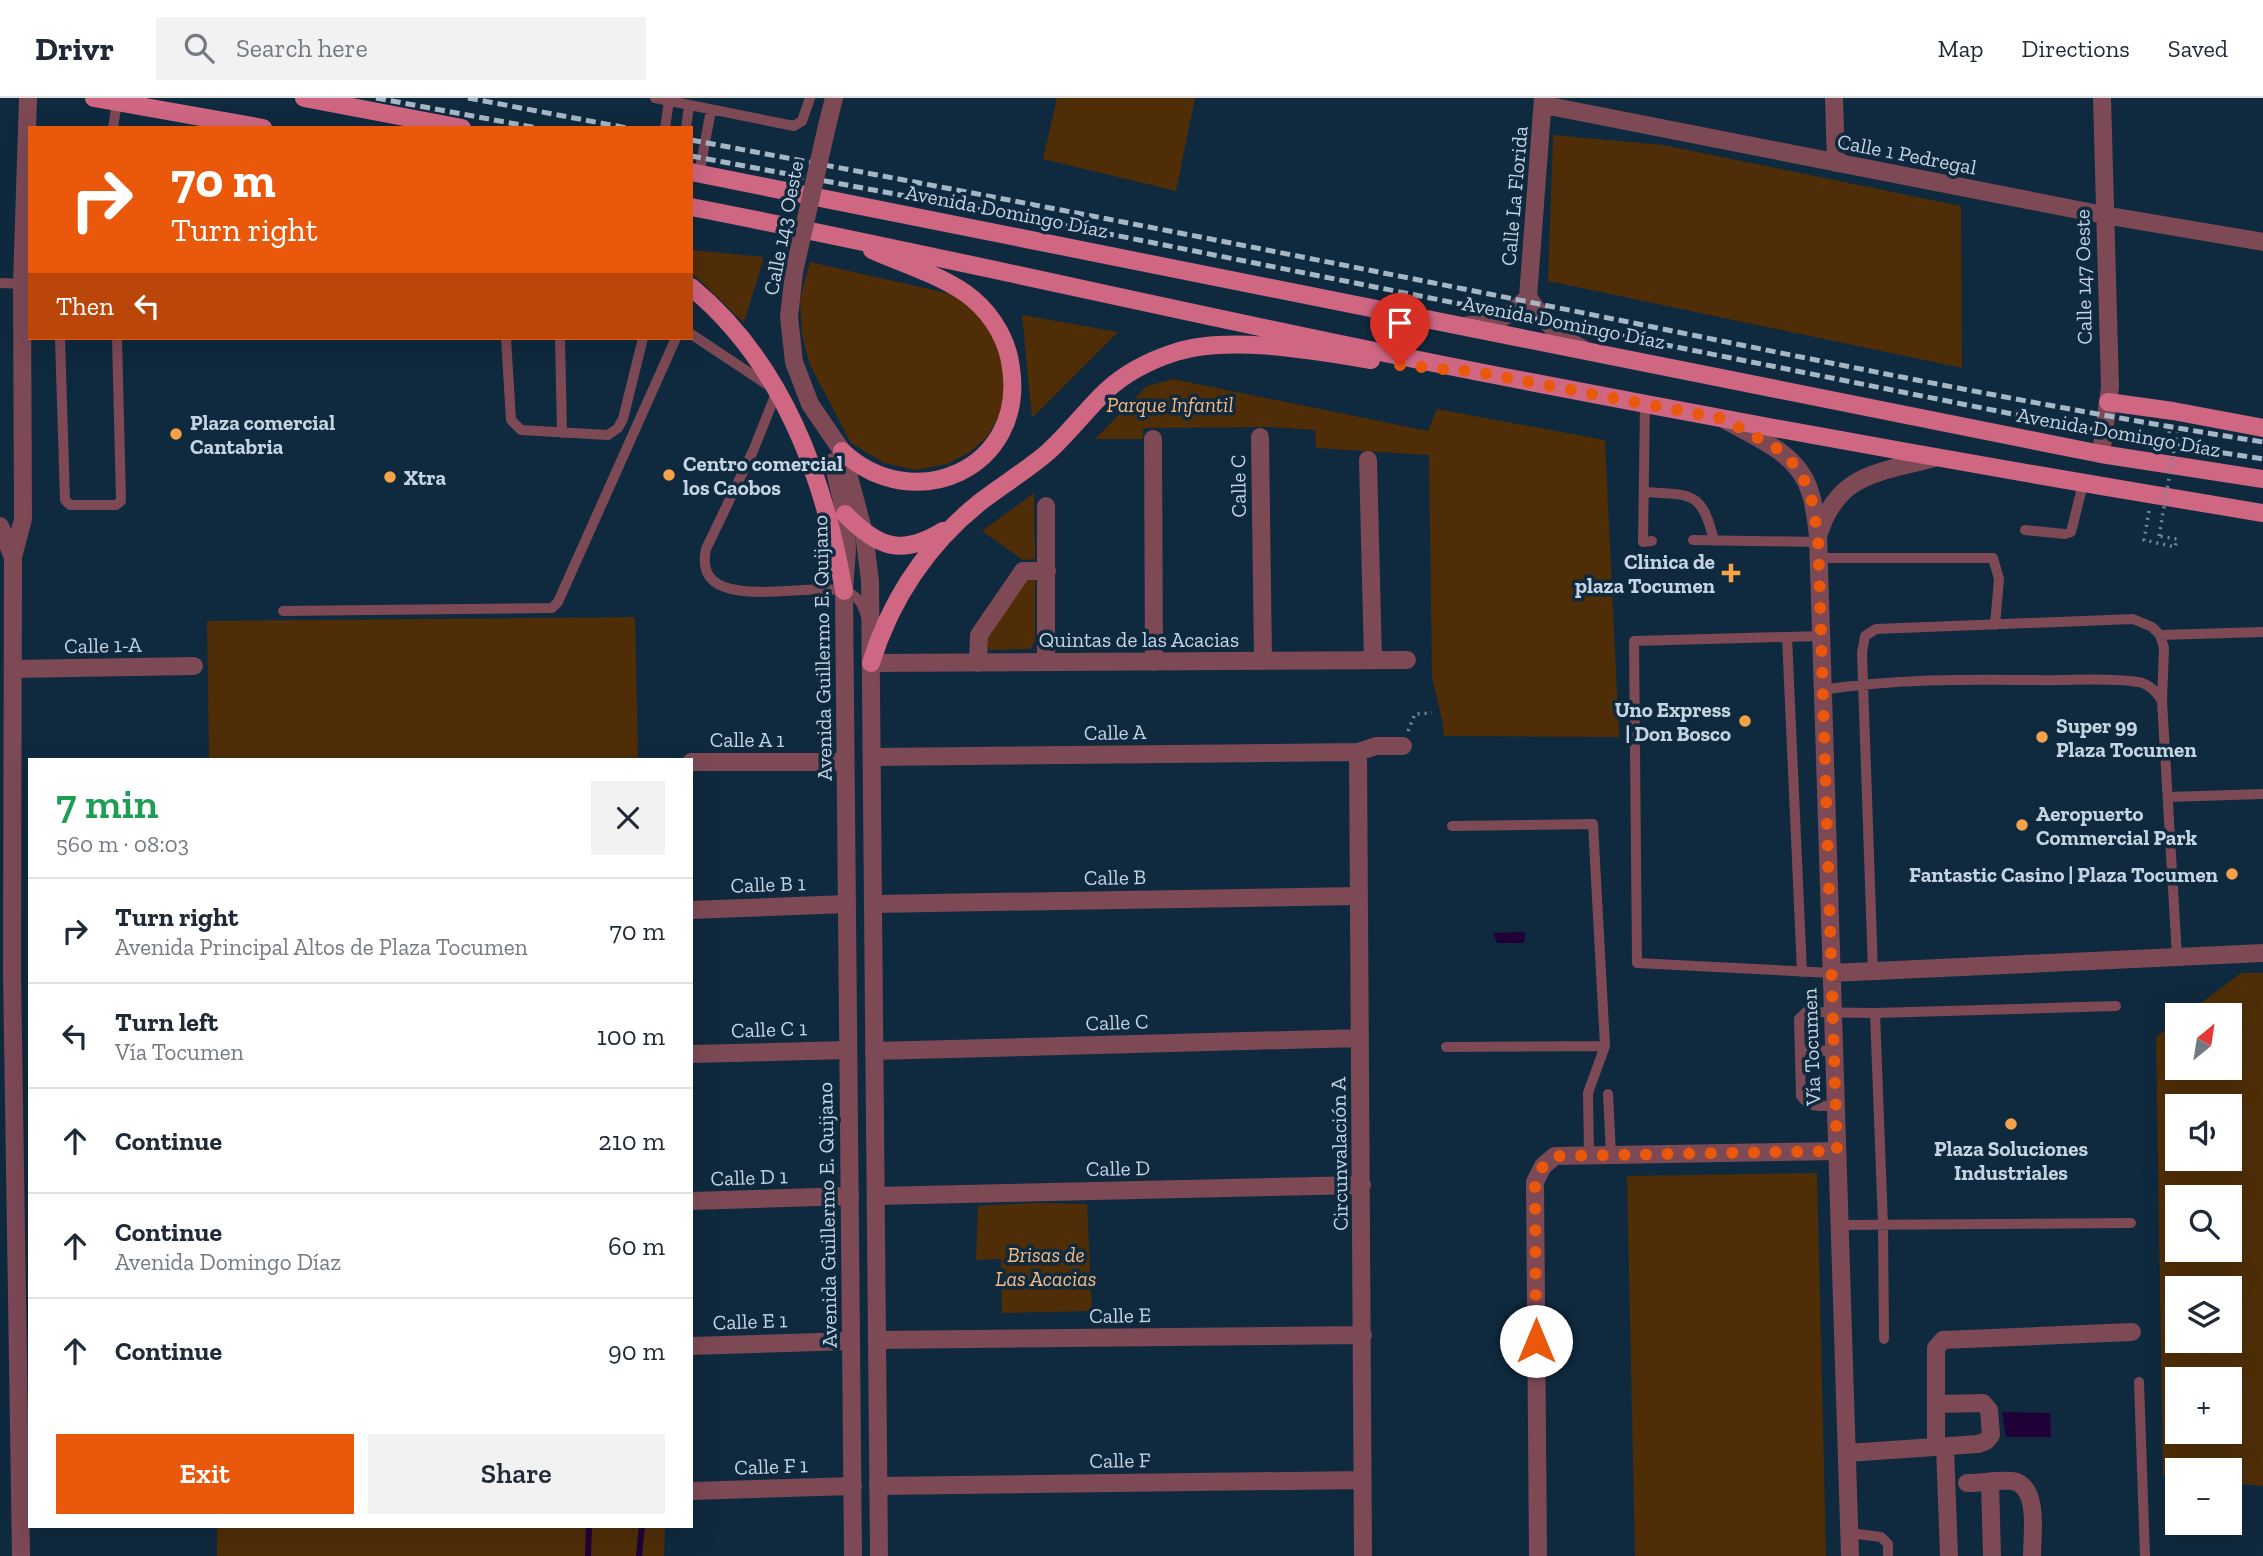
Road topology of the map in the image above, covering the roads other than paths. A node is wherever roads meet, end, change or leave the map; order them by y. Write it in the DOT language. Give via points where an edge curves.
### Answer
graph roads {
  1 [pos="27,98"];
  2 [pos="94,98"];
  3 [pos="304,98"];
  4 [pos="655,98"];
  5 [pos="810,98"];
  6 [pos="834,98"];
  7 [pos="1834,98"];
  8 [pos="2102,98"];
  9 [pos="333,101"];
  10 [pos="669,101"];
  11 [pos="117,102"];
  12 [pos="1544,102"];
  13 [pos="689,106"];
  14 [pos="711,110"];
  15 [pos="217,124"];
  16 [pos="113,126"];
  17 [pos="240,126"];
  18 [pos="452,126"];
  19 [pos="665,126"];
  20 [pos="686,126"];
  21 [pos="1836,163"];
  22 [pos="695,173"];
  23 [pos="693,207"];
  24 [pos="2104,215"];
  25 [pos="836,235"];
  26 [pos="2263,242"];
  27 [pos="0,283"];
  28 [pos="26,284"];
  29 [pos="693,289"];
  30 [pos="1528,297"];
  31 [pos="1465,325"];
  32 [pos="693,335"];
  33 [pos="60,340"];
  34 [pos="117,340"];
  35 [pos="506,340"];
  36 [pos="560,340"];
  37 [pos="643,340"];
  38 [pos="675,340"];
  39 [pos="1586,350"];
  40 [pos="1477,372"];
  41 [pos="777,391"];
  42 [pos="1645,402"];
  43 [pos="2108,402"];
  44 [pos="1724,419"];
  45 [pos="2263,428"];
  46 [pos="562,433"];
  47 [pos="1260,438"];
  48 [pos="1153,439"];
  49 [pos="839,446"];
  50 [pos="2101,454"];
  51 [pos="1934,458"];
  52 [pos="1368,460"];
  53 [pos="2263,479"];
  54 [pos="2082,484"];
  55 [pos="1644,492"];
  56 [pos="1046,506"];
  57 [pos="2263,513"];
  58 [pos="845,514"];
  59 [pos="954,524"];
  60 [pos="0,526"];
  61 [pos="2025,530"];
  62 [pos="864,533"];
  63 [pos="1693,540"];
  64 [pos="1652,541"];
  65 [pos="1714,541"];
  66 [pos="1818,545"];
  67 [pos="13,557"];
  68 [pos="1046,571"];
  69 [pos="844,591"];
  70 [pos="284,611"];
  71 [pos="1994,625"];
  72 [pos="870,630"];
  73 [pos="2263,632"];
  74 [pos="2160,635"];
  75 [pos="1821,636"];
  76 [pos="1787,637"];
  77 [pos="1373,660"];
  78 [pos="1407,660"];
  79 [pos="1263,661"];
  80 [pos="1046,662"];
  81 [pos="1154,662"];
  82 [pos="871,663"];
  83 [pos="978,663"];
  84 [pos="194,666"];
  85 [pos="13,669"];
  86 [pos="1863,684"];
  87 [pos="1822,690"];
  88 [pos="2162,701"];
  89 [pos="1402,746"];
  90 [pos="1357,752"];
  91 [pos="872,757"];
  92 [pos="693,762"];
  93 [pos="845,762"];
  94 [pos="2263,794"];
  95 [pos="2168,797"];
  96 [pos="21,811"];
  97 [pos="1452,826"];
  98 [pos="847,877"];
  99 [pos="873,877"];
  100 [pos="1359,896"];
  101 [pos="847,904"];
  102 [pos="873,904"];
  103 [pos="693,910"];
  104 [pos="21,951"];
  105 [pos="2263,953"];
  106 [pos="2178,957"];
  107 [pos="1873,971"];
  108 [pos="6,972"];
  109 [pos="1802,972"];
  110 [pos="1832,973"];
  111 [pos="2116,1006"];
  112 [pos="1833,1012"];
  113 [pos="1875,1013"];
  114 [pos="1360,1038"];
  115 [pos="1605,1046"];
  116 [pos="1446,1047"];
  117 [pos="848,1050"];
  118 [pos="874,1051"];
  119 [pos="1800,1051"];
  120 [pos="1834,1051"];
  121 [pos="693,1054"];
  122 [pos="1608,1094"];
  123 [pos="1835,1105"];
  124 [pos="1837,1151"];
  125 [pos="1611,1154"];
  126 [pos="1589,1155"];
  127 [pos="1362,1185"];
  128 [pos="850,1196"];
  129 [pos="876,1196"];
  130 [pos="693,1201"];
  131 [pos="2131,1223"];
  132 [pos="23,1224"];
  133 [pos="1839,1225"];
  134 [pos="1883,1225"];
  135 [pos="2132,1332"];
  136 [pos="1363,1335"];
  137 [pos="1884,1339"];
  138 [pos="877,1340"];
  139 [pos="851,1341"];
  140 [pos="693,1346"];
  141 [pos="2139,1382"];
  142 [pos="1937,1404"];
  143 [pos="1940,1447"];
  144 [pos="1847,1453"];
  145 [pos="1362,1480"];
  146 [pos="1967,1483"];
  147 [pos="1990,1483"];
  148 [pos="853,1486"];
  149 [pos="878,1486"];
  150 [pos="693,1491"];
  151 [pos="1849,1533"];
  152 [pos="21,1556"];
  153 [pos="853,1556"];
  154 [pos="879,1556"];
  155 [pos="1363,1556"];
  156 [pos="1538,1556"];
  157 [pos="1850,1556"];
  158 [pos="1888,1556"];
  159 [pos="1949,1556"];
  160 [pos="1992,1556"];
  161 [pos="2032,1556"];
  162 [pos="2145,1556"];
  1 -- 28 [label="street"];
  2 -- 11 [label="main road"];
  3 -- 9 [label="main road"];
  4 -- 10 [label="lane"];
  5 -- 14 [label="lane" via="802,121 794,126"];
  6 -- 49 [label="street, Calle 143 Oeste, bridge" via="794,272 789,317 794,362 810,404"];
  7 -- 21 [label="street"];
  8 -- 24 [label="street, Calle 147 Oeste"];
  9 -- 18 [label="main road"];
  10 -- 13 [label="lane"];
  10 -- 19 [label="lane"];
  11 -- 15 [label="main road"];
  11 -- 16 [label="lane"];
  12 -- 21 [label="street, Calle 1 Pedregal"];
  12 -- 30 [label="street, Calle La Florida"];
  13 -- 14 [label="lane"];
  13 -- 20 [label="lane"];
  14 -- 22 [label="lane"];
  15 -- 17 [label="main road"];
  21 -- 24 [label="street, Calle 1 Pedregal"];
  22 -- 31 [label="main road, Avenida Domingo Díaz"];
  23 -- 25 [label="main road"];
  24 -- 26 [label="street, Calle 1 Pedregal"];
  24 -- 43 [label="street, Calle 147 Oeste"];
  25 -- 40 [label="main road"];
  25 -- 49 [label="main road" via="974,300 1001,335 1013,377 1004,430 989,451 966,470 937,480 895,480 867,470"];
  27 -- 28 [label="lane"];
  28 -- 67 [label="street" via="23,519"];
  29 -- 41 [label="main road" via="737,332"];
  30 -- 31 [label="street, Calle La Florida" via="1501,320"];
  30 -- 39 [label="street, Calle La Florida" via="1552,329"];
  31 -- 39 [label="main road, Avenida Domingo Díaz"];
  32 -- 41 [label="lane"];
  33 -- 34 [label="lane" via="65,500 71,505 116,506 121,501"];
  35 -- 46 [label="lane" via="511,420 521,430"];
  36 -- 46 [label="lane"];
  37 -- 46 [label="lane" via="618,428 608,435"];
  38 -- 70 [label="lane" via="552,608"];
  39 -- 50 [label="main road, Avenida Domingo Díaz"];
  40 -- 42 [label="main road"];
  40 -- 59 [label="main road" via="1280,348 1225,345 1176,352 1107,390 1049,451"];
  41 -- 69 [label="main road" via="821,491"];
  41 -- 69 [label="lane" via="706,549 706,574 722,586 746,592"];
  42 -- 44 [label="main road"];
  42 -- 55 [label="lane"];
  43 -- 45 [label="main road"];
  43 -- 50 [label="street, Calle 147 Oeste"];
  44 -- 51 [label="main road"];
  44 -- 66 [label="street, Vía Tocumen" via="1778,449 1796,466 1810,491"];
  47 -- 79 [label="street, Calle C"];
  48 -- 81 [label="street"];
  49 -- 58 [label="street, Avenida Guillermo E. Quijano" via="832,457"];
  49 -- 62 [label="street, Avenida Guillermo E. Quijano"];
  50 -- 53 [label="main road, Avenida Domingo Díaz"];
  51 -- 54 [label="main road"];
  51 -- 66 [label="street" via="1852,483 1824,517"];
  52 -- 77 [label="street"];
  54 -- 57 [label="main road"];
  54 -- 61 [label="lane" via="2071,532"];
  55 -- 64 [label="lane" via="1643,541"];
  55 -- 65 [label="lane" via="1688,495 1700,503"];
  56 -- 68 [label="street"];
  58 -- 62 [label="main road"];
  58 -- 69 [label="street, Avenida Guillermo E. Quijano"];
  59 -- 62 [label="main road" via="902,547 888,546"];
  59 -- 82 [label="main road" via="907,583"];
  60 -- 67 [label="street"];
  62 -- 72 [label="street, Avenida Guillermo E. Quijano"];
  63 -- 65 [label="lane"];
  65 -- 66 [label="lane"];
  66 -- 71 [label="lane" via="1993,558 1999,579"];
  66 -- 75 [label="street, Vía Tocumen"];
  67 -- 85 [label="street"];
  68 -- 80 [label="street"];
  68 -- 83 [label="street" via="1023,571 979,635"];
  69 -- 72 [label="lane" via="860,601"];
  69 -- 93 [label="street, Avenida Guillermo E. Quijano"];
  71 -- 74 [label="lane" via="2133,619"];
  71 -- 86 [label="lane" via="1876,629 1865,636"];
  72 -- 82 [label="street, Avenida Guillermo E. Quijano"];
  73 -- 74 [label="lane"];
  74 -- 88 [label="lane" via="2164,648"];
  75 -- 76 [label="lane"];
  75 -- 87 [label="street, Vía Tocumen"];
  76 -- 109 [label="lane"];
  76 -- 109 [label="lane" via="1634,642 1637,963"];
  77 -- 78 [label="street, Quintas de las Acacias"];
  77 -- 79 [label="street, Quintas de las Acacias"];
  79 -- 81 [label="street, Quintas de las Acacias"];
  80 -- 81 [label="street, Quintas de las Acacias"];
  80 -- 83 [label="street, Quintas de las Acacias"];
  82 -- 83 [label="street, Quintas de las Acacias"];
  82 -- 91 [label="street, Avenida Guillermo E. Quijano"];
  84 -- 85 [label="street, Calle 1-A"];
  85 -- 96 [label="street"];
  86 -- 87 [label="lane"];
  86 -- 88 [label="lane" via="1998,679 2141,682"];
  86 -- 107 [label="lane"];
  87 -- 110 [label="street, Vía Tocumen"];
  88 -- 95 [label="lane"];
  89 -- 90 [label="street, Calle A"];
  90 -- 91 [label="street, Calle A"];
  90 -- 100 [label="street, Circunvalación A"];
  91 -- 99 [label="street, Avenida Guillermo E. Quijano"];
  92 -- 93 [label="street, Calle A 1"];
  93 -- 98 [label="street, Avenida Guillermo E. Quijano"];
  94 -- 95 [label="lane"];
  95 -- 106 [label="lane"];
  96 -- 104 [label="street"];
  97 -- 115 [label="lane" via="1594,824"];
  98 -- 99 [label="street"];
  98 -- 101 [label="street, Avenida Guillermo E. Quijano"];
  99 -- 102 [label="street, Avenida Guillermo E. Quijano"];
  100 -- 102 [label="street, Calle B"];
  100 -- 114 [label="street, Circunvalación A"];
  101 -- 103 [label="street, Calle B 1"];
  101 -- 117 [label="street, Avenida Guillermo E. Quijano"];
  102 -- 118 [label="street, Avenida Guillermo E. Quijano"];
  104 -- 108 [label="street"];
  105 -- 106 [label="street"];
  106 -- 107 [label="street"];
  107 -- 110 [label="street"];
  108 -- 132 [label="street"];
  109 -- 110 [label="lane"];
  110 -- 112 [label="street, Vía Tocumen"];
  111 -- 113 [label="lane"];
  112 -- 113 [label="lane"];
  112 -- 119 [label="lane" via="1801,1014"];
  112 -- 120 [label="street, Vía Tocumen"];
  113 -- 134 [label="lane"];
  114 -- 118 [label="street, Calle C"];
  114 -- 127 [label="street, Circunvalación A"];
  115 -- 116 [label="lane"];
  115 -- 126 [label="lane" via="1588,1093"];
  117 -- 121 [label="street, Calle C 1"];
  117 -- 128 [label="street, Avenida Guillermo E. Quijano"];
  118 -- 129 [label="street, Avenida Guillermo E. Quijano"];
  119 -- 120 [label="lane"];
  119 -- 123 [label="lane" via="1801,1096 1813,1106"];
  120 -- 123 [label="street, Vía Tocumen"];
  122 -- 125 [label="lane"];
  123 -- 124 [label="street, Vía Tocumen"];
  124 -- 125 [label="street"];
  124 -- 133 [label="street, Vía Tocumen"];
  125 -- 126 [label="street"];
  126 -- 156 [label="street" via="1555,1156 1535,1182"];
  127 -- 129 [label="street, Calle D"];
  127 -- 136 [label="street, Circunvalación A"];
  128 -- 130 [label="street, Calle D 1"];
  128 -- 139 [label="street, Avenida Guillermo E. Quijano"];
  129 -- 138 [label="street, Avenida Guillermo E. Quijano"];
  131 -- 134 [label="lane"];
  132 -- 152 [label="street"];
  133 -- 134 [label="lane"];
  133 -- 144 [label="street, Vía Tocumen"];
  134 -- 137 [label="lane"];
  135 -- 142 [label="street" via="1943,1339 1936,1349"];
  136 -- 138 [label="street, Calle E"];
  136 -- 145 [label="street, Circunvalación A"];
  138 -- 149 [label="street, Avenida Guillermo E. Quijano"];
  139 -- 140 [label="street, Calle E 1"];
  139 -- 148 [label="street, Avenida Guillermo E. Quijano"];
  141 -- 162 [label="lane"];
  142 -- 143 [label="street"];
  142 -- 143 [label="street" via="1983,1403 1989,1410 1992,1435 1978,1444"];
  143 -- 144 [label="street"];
  143 -- 159 [label="street"];
  144 -- 151 [label="street, Vía Tocumen"];
  145 -- 149 [label="street, Calle F"];
  145 -- 155 [label="street, Circunvalación A"];
  146 -- 147 [label="street"];
  147 -- 160 [label="street"];
  147 -- 161 [label="street" via="2013,1481 2024,1486 2031,1497"];
  148 -- 150 [label="street, Calle F 1"];
  148 -- 153 [label="street, Avenida Guillermo E. Quijano"];
  149 -- 154 [label="street, Avenida Guillermo E. Quijano"];
  151 -- 157 [label="street, Vía Tocumen"];
  151 -- 158 [label="lane" via="1881,1537 1888,1544"];
}
